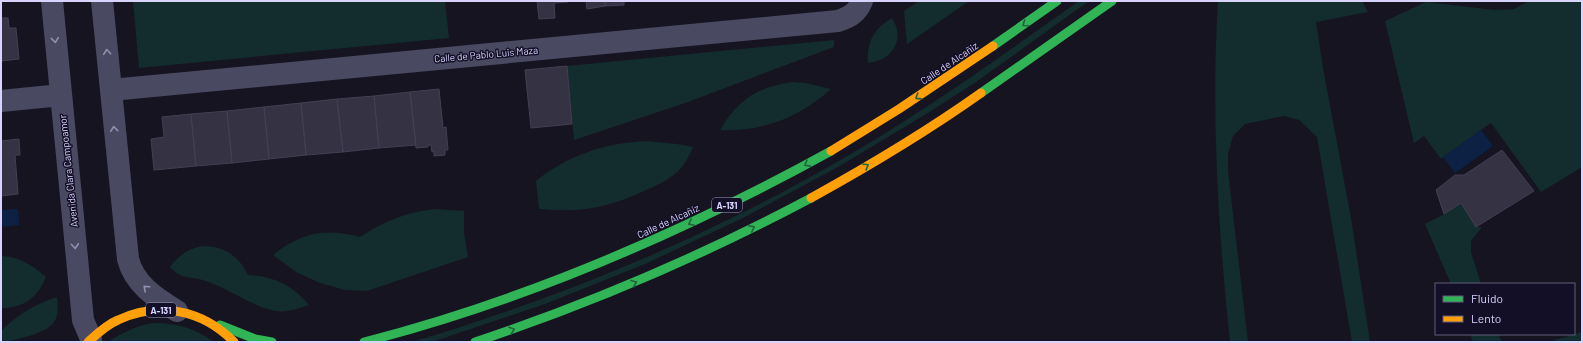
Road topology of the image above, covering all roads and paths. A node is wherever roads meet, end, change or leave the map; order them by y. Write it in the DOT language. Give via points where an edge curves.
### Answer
graph roads {
  1 [pos="52,1"];
  2 [pos="102,1"];
  3 [pos="1057,1"];
  4 [pos="1112,1"];
  5 [pos="860,5"];
  6 [pos="111,90"];
  7 [pos="61,95"];
  8 [pos="1,101"];
  9 [pos="177,311"];
  10 [pos="200,317"];
  11 [pos="89,341"];
  12 [pos="234,342"];
  13 [pos="272,342"];
  14 [pos="364,342"];
  15 [pos="475,342"];
  1 -- 7 [label="street, Avenida Clara Campoamor, one-way"];
  6 -- 2 [label="street, one-way"];
  3 -- 14 [label="main road, Calle de Alcañiz / A-131, one-way" via="965,66 875,124 735,202 638,247 539,287"];
  15 -- 4 [label="main road, one-way" via="651,276 797,205 938,122"];
  5 -- 6 [label="street, Calle de Pablo Luis Maza" via="849,17 838,21"];
  9 -- 6 [label="street, one-way" via="160,301 140,283 130,267"];
  7 -- 8 [label="street"];
  7 -- 11 [label="street, Avenida Clara Campoamor, one-way" via="83,320"];
  9 -- 10 [label="main road, A-131"];
  9 -- 11 [label="main road, A-131" via="154,310 131,314 109,324"];
  10 -- 12 [label="main road, A-131" via="221,329"];
  10 -- 13 [label="main road, A-131" via="255,339"];
}
